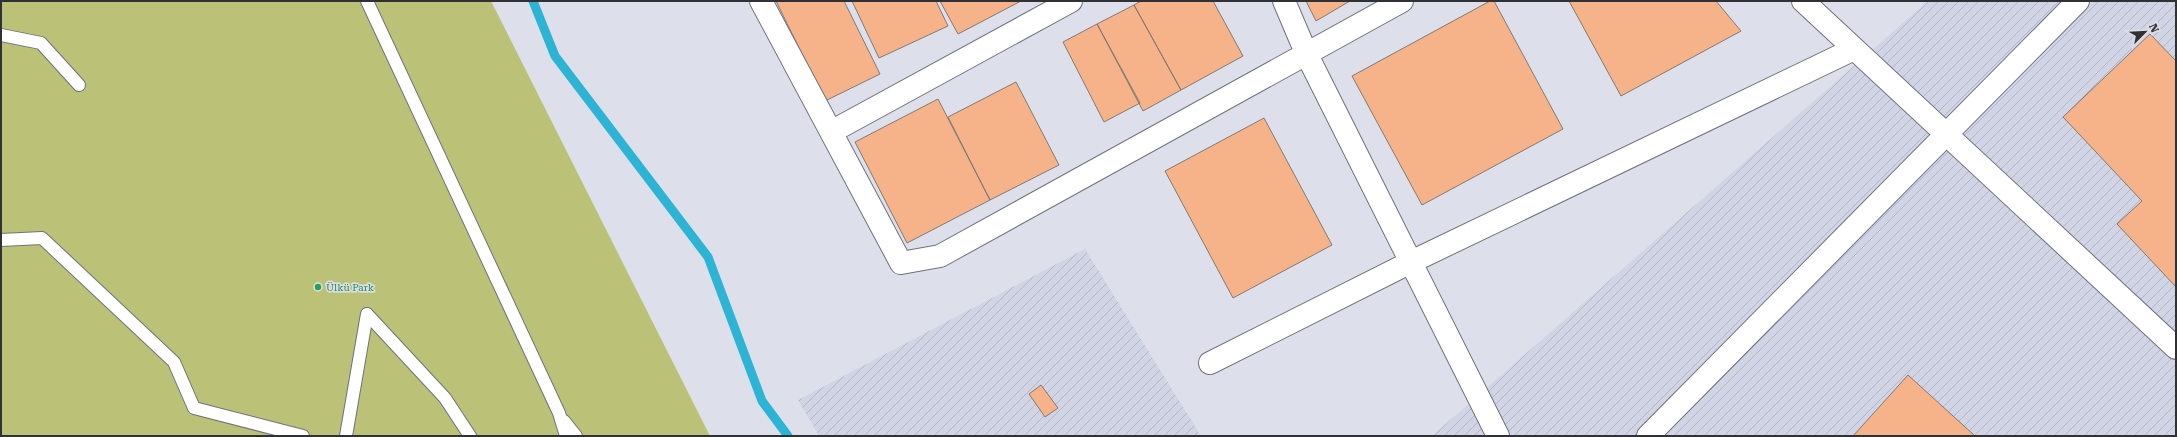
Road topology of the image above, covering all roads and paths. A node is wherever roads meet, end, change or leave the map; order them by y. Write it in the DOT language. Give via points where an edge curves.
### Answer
graph roads {
  1 [pos="367,1"];
  2 [pos="761,1"];
  3 [pos="1071,1"];
  4 [pos="1284,1"];
  5 [pos="1402,1"];
  6 [pos="1803,1"];
  7 [pos="2078,1"];
  8 [pos="1,35"];
  9 [pos="1854,48"];
  10 [pos="1307,54"];
  11 [pos="79,85"];
  12 [pos="831,132"];
  13 [pos="1946,133"];
  14 [pos="1,240"];
  15 [pos="1411,262"];
  16 [pos="2176,348"];
  17 [pos="1210,363"];
  18 [pos="559,413"];
  19 [pos="303,436"];
  20 [pos="346,436"];
  21 [pos="470,436"];
  22 [pos="566,436"];
  23 [pos="576,436"];
  24 [pos="1498,436"];
  25 [pos="1648,436"];
  1 -- 18 [label="lane"];
  2 -- 12 [label="street"];
  3 -- 12 [label="street"];
  4 -- 10 [label="street"];
  5 -- 10 [label="street"];
  6 -- 9 [label="street"];
  7 -- 13 [label="street"];
  8 -- 11 [label="lane" via="41,43"];
  9 -- 13 [label="street"];
  9 -- 15 [label="street"];
  10 -- 12 [label="street" via="940,256 901,263"];
  10 -- 15 [label="street"];
  13 -- 16 [label="street"];
  13 -- 25 [label="street"];
  14 -- 19 [label="lane" via="42,238 174,362 194,408"];
  15 -- 17 [label="street"];
  15 -- 24 [label="street"];
  18 -- 22 [label="lane"];
  18 -- 23 [label="lane"];
  20 -- 21 [label="lane" via="367,314 445,398"];
}
